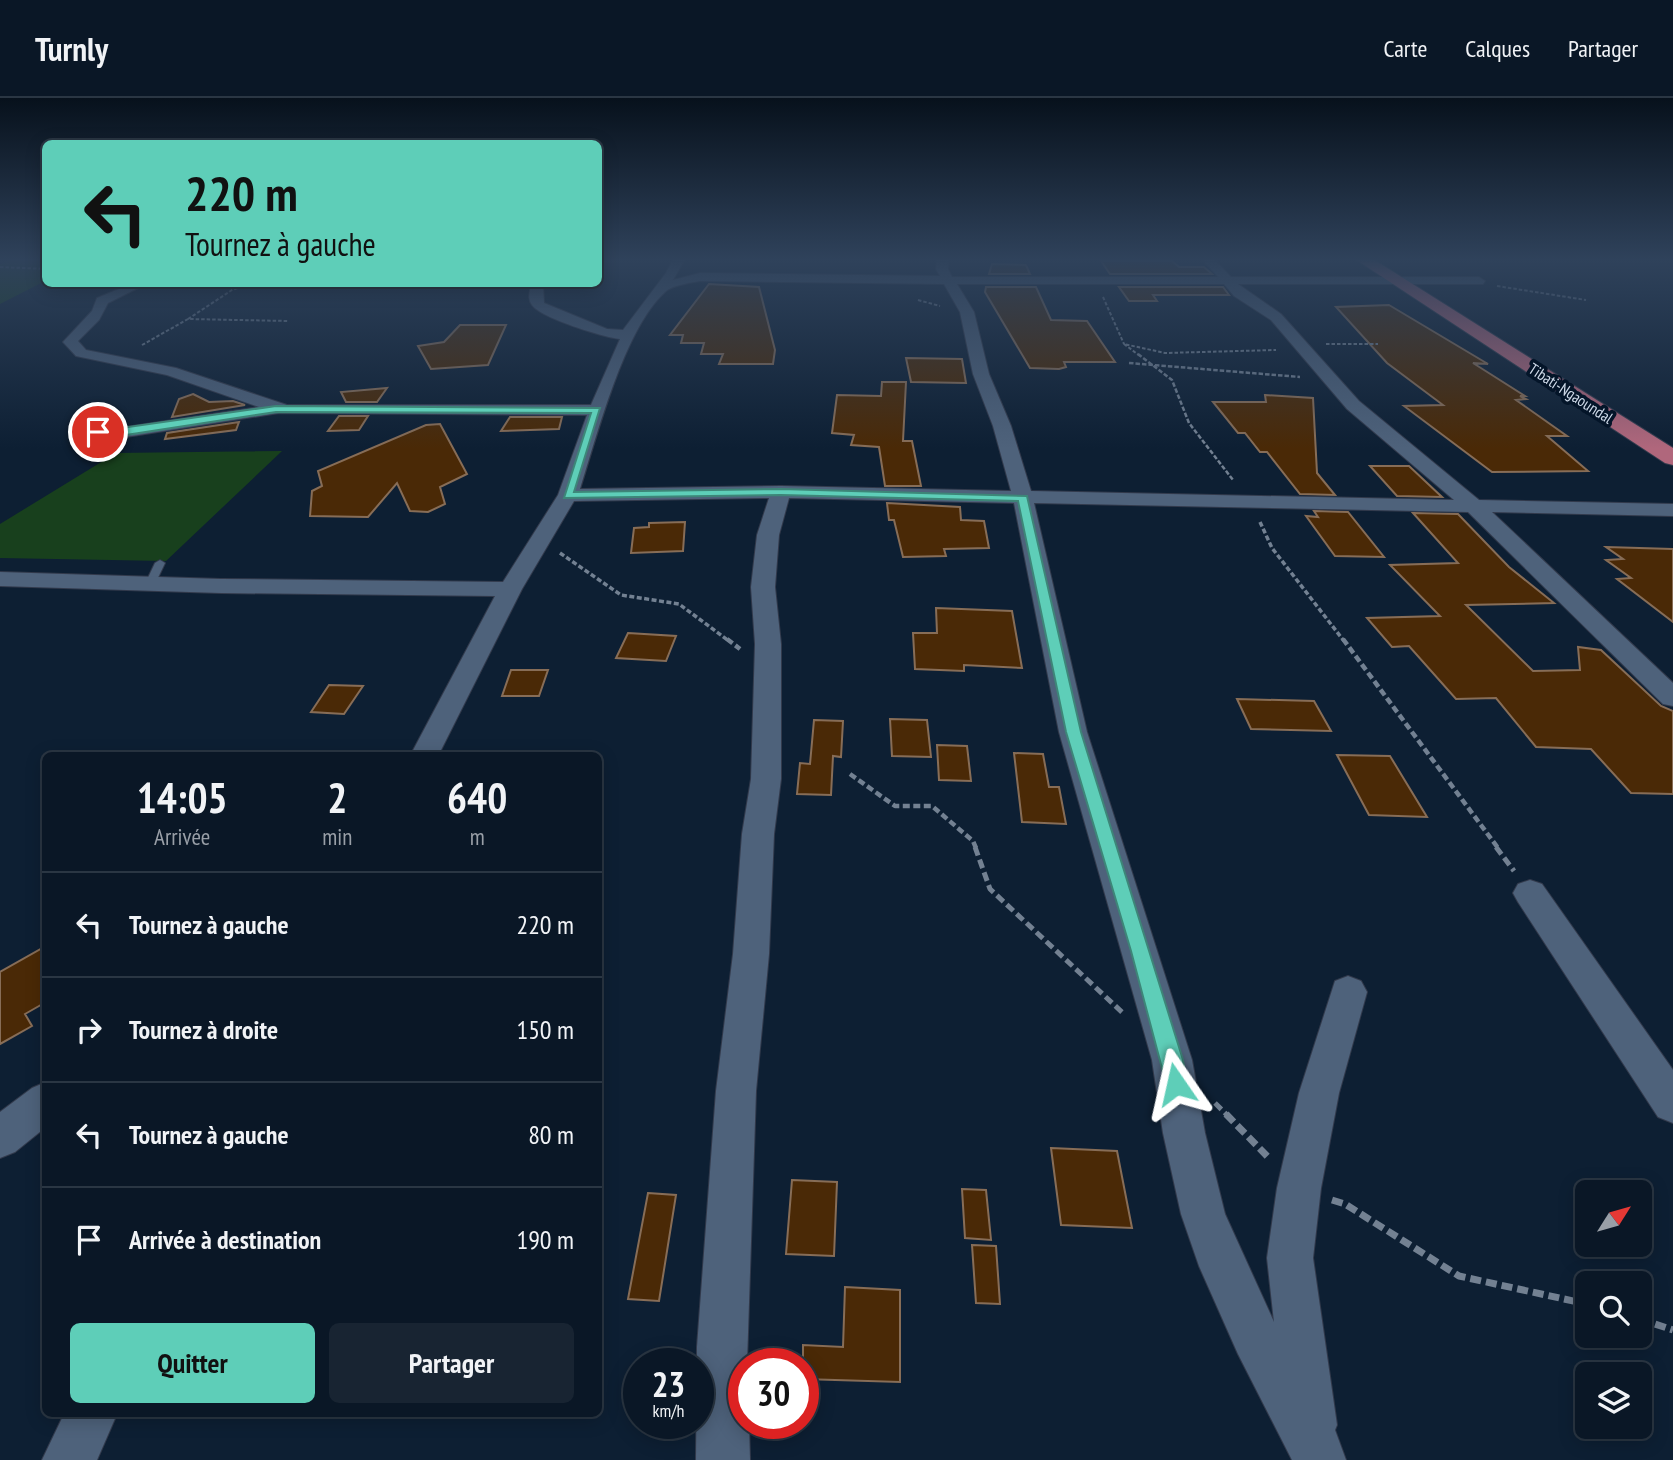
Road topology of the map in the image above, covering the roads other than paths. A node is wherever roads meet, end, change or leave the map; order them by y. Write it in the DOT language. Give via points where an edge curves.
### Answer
graph roads {
  1 [pos="88,323"];
  2 [pos="579,323"];
  3 [pos="634,323"];
  4 [pos="969,323"];
  5 [pos="1280,323"];
  6 [pos="1462,323"];
  7 [pos="628,335"];
  8 [pos="276,409"];
  9 [pos="597,410"];
  10 [pos="90,430"];
  11 [pos="1673,458"];
  12 [pos="781,492"];
  13 [pos="568,495"];
  14 [pos="1023,498"];
  15 [pos="1476,508"];
  16 [pos="1673,510"];
  17 [pos="160,563"];
  18 [pos="0,579"];
  19 [pos="150,584"];
  20 [pos="510,589"];
  21 [pos="1673,698"];
  22 [pos="426,752"];
  23 [pos="1530,893"];
  24 [pos="1348,992"];
  25 [pos="42,1104"];
  26 [pos="1673,1104"];
  27 [pos="0,1138"];
  28 [pos="90,1417"];
  29 [pos="1316,1450"];
  30 [pos="69,1460"];
  31 [pos="723,1460"];
  1 -- 8 [label="street" via="70,342 81,353 190,376"];
  2 -- 7 [label="street" via="605,333"];
  3 -- 7 [label="street"];
  4 -- 14 [label="street" via="981,374"];
  5 -- 15 [label="street" via="1328,380 1388,437"];
  6 -- 11 [label="highway, Tibati-Ngaoundal"];
  7 -- 9 [label="street"];
  8 -- 9 [label="street"];
  8 -- 10 [label="street" via="126,432"];
  9 -- 13 [label="street"];
  12 -- 13 [label="street"];
  12 -- 14 [label="street"];
  12 -- 31 [label="street" via="768,535 763,587 766,779 741,1022 728,1219"];
  13 -- 20 [label="street"];
  14 -- 15 [label="street"];
  14 -- 29 [label="street" via="1073,732 1172,1060 1203,1214 1255,1337"];
  15 -- 16 [label="street"];
  15 -- 21 [label="street"];
  17 -- 19 [label="lane"];
  18 -- 19 [label="street"];
  19 -- 20 [label="street"];
  20 -- 22 [label="street"];
  23 -- 26 [label="street"];
  24 -- 29 [label="street" via="1319,1093 1290,1258"];
  25 -- 27 [label="street"];
  28 -- 30 [label="street"];
}
